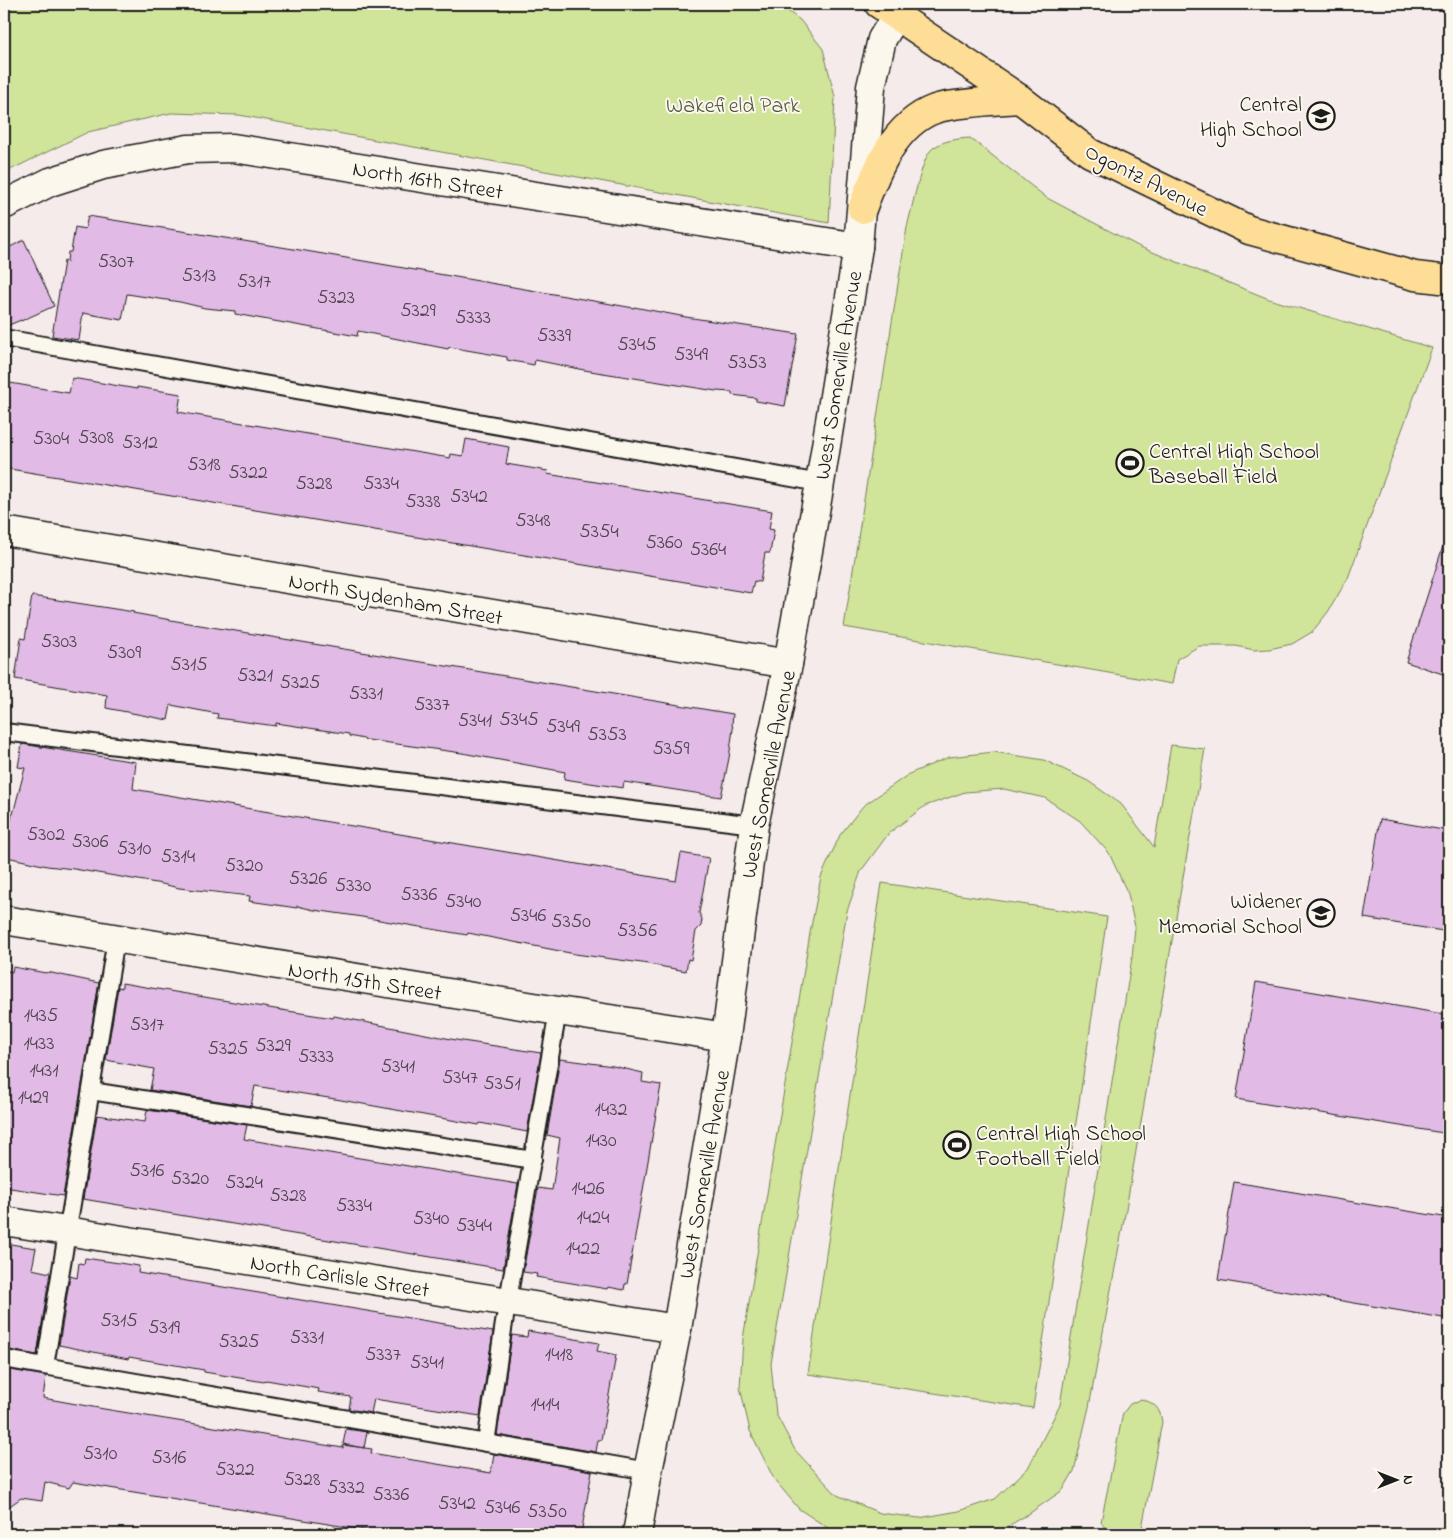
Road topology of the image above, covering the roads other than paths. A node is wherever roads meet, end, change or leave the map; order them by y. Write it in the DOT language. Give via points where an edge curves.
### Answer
graph roads {
  1 [pos="887,10"];
  2 [pos="1020,99"];
  3 [pos="4,205"];
  4 [pos="862,208"];
  5 [pos="858,247"];
  6 [pos="1449,280"];
  7 [pos="4,338"];
  8 [pos="820,483"];
  9 [pos="4,531"];
  10 [pos="788,664"];
  11 [pos="4,732"];
  12 [pos="754,825"];
  13 [pos="4,920"];
  14 [pos="116,939"];
  15 [pos="558,1012"];
  16 [pos="726,1037"];
  17 [pos="91,1091"];
  18 [pos="534,1160"];
  19 [pos="4,1221"];
  20 [pos="68,1231"];
  21 [pos="508,1302"];
  22 [pos="677,1329"];
  23 [pos="4,1359"];
  24 [pos="45,1366"];
  25 [pos="486,1442"];
  26 [pos="648,1471"];
  27 [pos="637,1534"];
  1 -- 2 [label="main road, Ogontz Avenue"];
  1 -- 4 [label="street, West Somerville Avenue" via="871,87"];
  2 -- 4 [label="main road" via="936,108 916,119 900,134 876,171"];
  2 -- 6 [label="main road, Ogontz Avenue" via="1090,153 1248,230 1415,276"];
  3 -- 5 [label="street, North 16th Street" via="50,182 103,166 188,149 233,148"];
  4 -- 5 [label="street, West Somerville Avenue"];
  5 -- 8 [label="street, West Somerville Avenue"];
  7 -- 8 [label="lane"];
  8 -- 10 [label="street, West Somerville Avenue"];
  9 -- 10 [label="street, North Sydenham Street"];
  10 -- 12 [label="street, West Somerville Avenue"];
  11 -- 12 [label="lane"];
  12 -- 16 [label="street, West Somerville Avenue"];
  13 -- 14 [label="street, North 15th Street"];
  14 -- 15 [label="street, North 15th Street"];
  14 -- 17 [label="lane"];
  15 -- 16 [label="street, North 15th Street"];
  15 -- 18 [label="lane"];
  16 -- 22 [label="street, West Somerville Avenue"];
  17 -- 18 [label="lane"];
  17 -- 20 [label="lane"];
  18 -- 21 [label="lane"];
  19 -- 20 [label="street, North Carlisle Street"];
  20 -- 21 [label="street, North Carlisle Street"];
  20 -- 24 [label="lane"];
  21 -- 22 [label="street, North Carlisle Street"];
  21 -- 25 [label="lane"];
  22 -- 26 [label="street, West Somerville Avenue"];
  23 -- 24 [label="lane"];
  24 -- 25 [label="lane"];
  25 -- 26 [label="lane"];
  26 -- 27 [label="street, West Somerville Avenue"];
}
